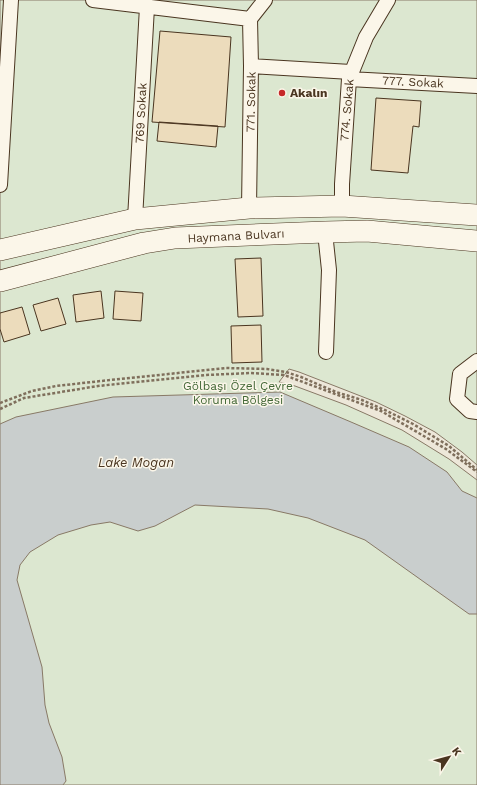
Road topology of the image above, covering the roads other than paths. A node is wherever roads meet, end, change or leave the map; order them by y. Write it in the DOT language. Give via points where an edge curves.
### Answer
graph roads {
  1 [pos="11,0"];
  2 [pos="92,0"];
  3 [pos="265,0"];
  4 [pos="388,0"];
  5 [pos="147,7"];
  6 [pos="250,19"];
  7 [pos="251,66"];
  8 [pos="350,75"];
  9 [pos="477,86"];
  10 [pos="0,184"];
  11 [pos="342,206"];
  12 [pos="249,208"];
  13 [pos="477,215"];
  14 [pos="135,219"];
  15 [pos="325,232"];
  16 [pos="477,241"];
  17 [pos="0,250"];
  18 [pos="0,281"];
  19 [pos="326,352"];
  20 [pos="477,361"];
  21 [pos="477,412"];
  1 -- 10 [label="street"];
  2 -- 5 [label="street"];
  3 -- 6 [label="street"];
  4 -- 8 [label="street, 774. Sokak" via="366,37"];
  5 -- 6 [label="street"];
  5 -- 14 [label="street, 769 Sokak"];
  6 -- 7 [label="street, 771. Sokak"];
  7 -- 8 [label="street, 777. Sokak"];
  7 -- 12 [label="street, 771. Sokak"];
  8 -- 9 [label="street, 777. Sokak"];
  8 -- 11 [label="street, 774. Sokak"];
  11 -- 12 [label="highway, Haymana Bulvarı"];
  11 -- 13 [label="highway, Haymana Bulvarı"];
  12 -- 14 [label="highway, Haymana Bulvarı"];
  14 -- 17 [label="highway, Haymana Bulvarı"];
  15 -- 16 [label="highway, Haymana Bulvarı" via="388,232"];
  15 -- 18 [label="highway, Haymana Bulvarı" via="175,238 144,243"];
  15 -- 19 [label="street" via="329,270"];
  20 -- 21 [label="street" via="460,374 457,399 470,411"];
}
